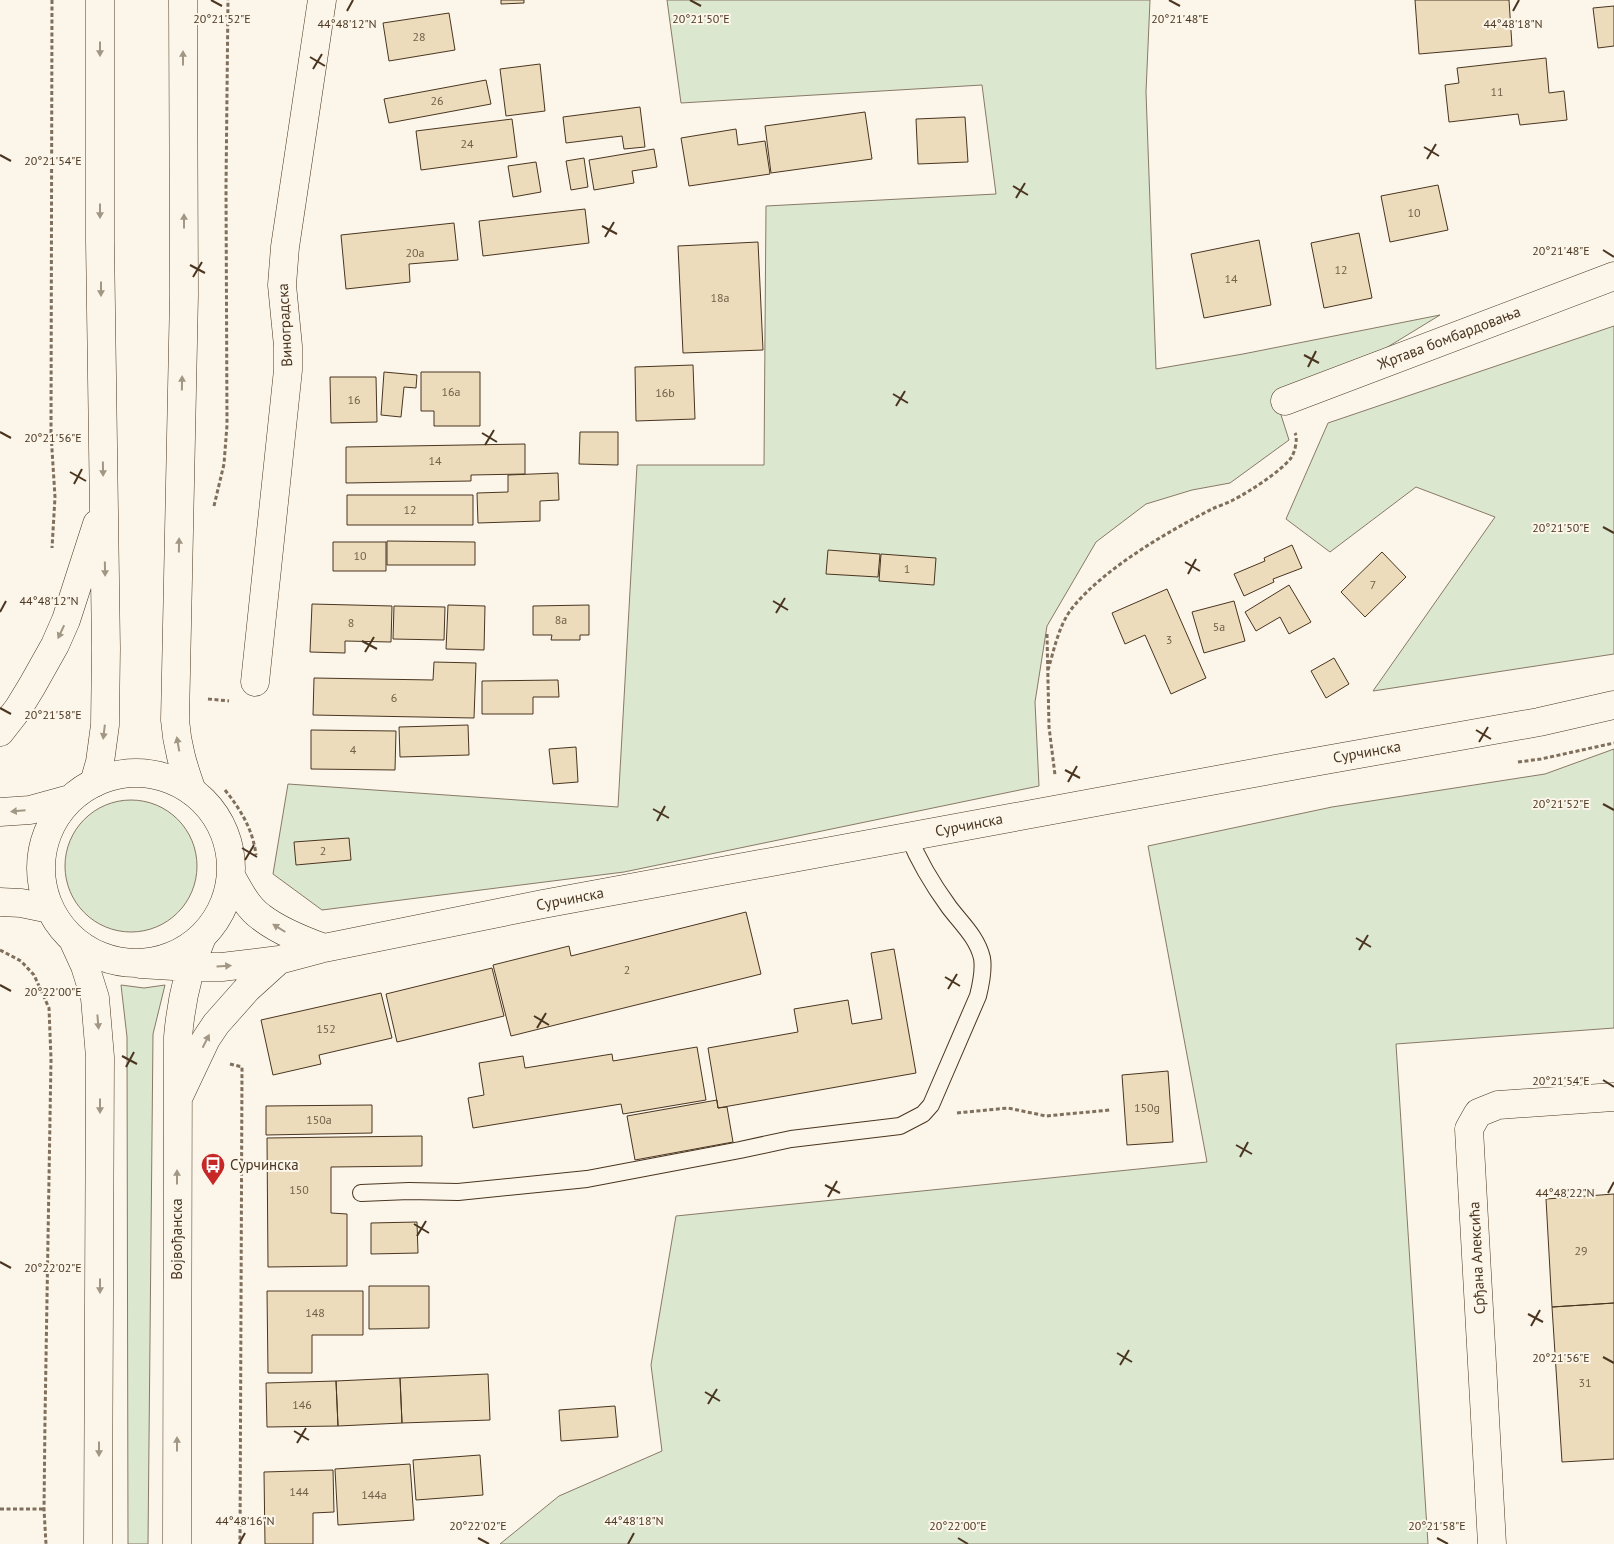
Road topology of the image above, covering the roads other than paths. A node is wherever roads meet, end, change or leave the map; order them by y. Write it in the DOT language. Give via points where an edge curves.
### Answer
graph roads {
  1 [pos="100,0"];
  2 [pos="183,0"];
  3 [pos="322,0"];
  4 [pos="1614,276"];
  5 [pos="1284,402"];
  6 [pos="104,503"];
  7 [pos="255,682"];
  8 [pos="1614,705"];
  9 [pos="0,732"];
  10 [pos="94,783"];
  11 [pos="192,791"];
  12 [pos="70,799"];
  13 [pos="0,812"];
  14 [pos="909,837"];
  15 [pos="231,876"];
  16 [pos="0,902"];
  17 [pos="50,909"];
  18 [pos="202,937"];
  19 [pos="74,942"];
  20 [pos="324,948"];
  21 [pos="279,960"];
  22 [pos="140,964"];
  23 [pos="190,967"];
  24 [pos="1614,1097"];
  25 [pos="176,1100"];
  26 [pos="362,1193"];
  27 [pos="98,1544"];
  28 [pos="177,1544"];
  29 [pos="1492,1544"];
  1 -- 6 [label="main road, one-way"];
  11 -- 2 [label="main road, one-way" via="177,743 175,720 184,295"];
  3 -- 7 [label="main road, Виноградска" via="285,247 282,285 288,370"];
  4 -- 5 [label="main road, Жртава бомбардовања"];
  6 -- 9 [label="main road, one-way" via="66,620 32,686"];
  6 -- 10 [label="main road, one-way" via="105,725"];
  8 -- 14 [label="main road, Сурчинска" via="1538,722"];
  10 -- 11 [label="main road" via="124,774 142,773 177,782"];
  10 -- 12 [label="main road"];
  11 -- 15 [label="main road" via="222,827 228,842"];
  12 -- 13 [label="main road, one-way" via="30,810"];
  12 -- 17 [label="main road" via="52,823 42,851 42,881"];
  14 -- 20 [label="main road, Сурчинска"];
  14 -- 26 [label="lane" via="918,858 970,933 982,959 978,996 931,1105 923,1114 900,1126 791,1138 587,1179 458,1192"];
  15 -- 18 [label="main road" via="220,912"];
  20 -- 15 [label="main road, one-way" via="289,934 260,916 243,898"];
  16 -- 17 [label="main road"];
  17 -- 19 [label="main road"];
  18 -- 22 [label="main road" via="174,957"];
  18 -- 23 [label="main road, Војвођанска"];
  19 -- 22 [label="main road, Сурчинска" via="100,956"];
  19 -- 27 [label="main road, one-way" via="86,966 95,998 100,1057"];
  20 -- 21 [label="main road, Сурчинска"];
  23 -- 21 [label="main road, Сурчинска, one-way" via="222,967"];
  25 -- 21 [label="main road, one-way" via="206,1039 228,1009"];
  22 -- 23 [label="main road, Сурчинска"];
  23 -- 25 [label="main road, Војвођанска" via="180,1015"];
  24 -- 29 [label="main road, Срђана Алексића" via="1498,1105 1478,1113 1469,1129"];
  28 -- 25 [label="main road, Војвођанска, one-way"];
}
